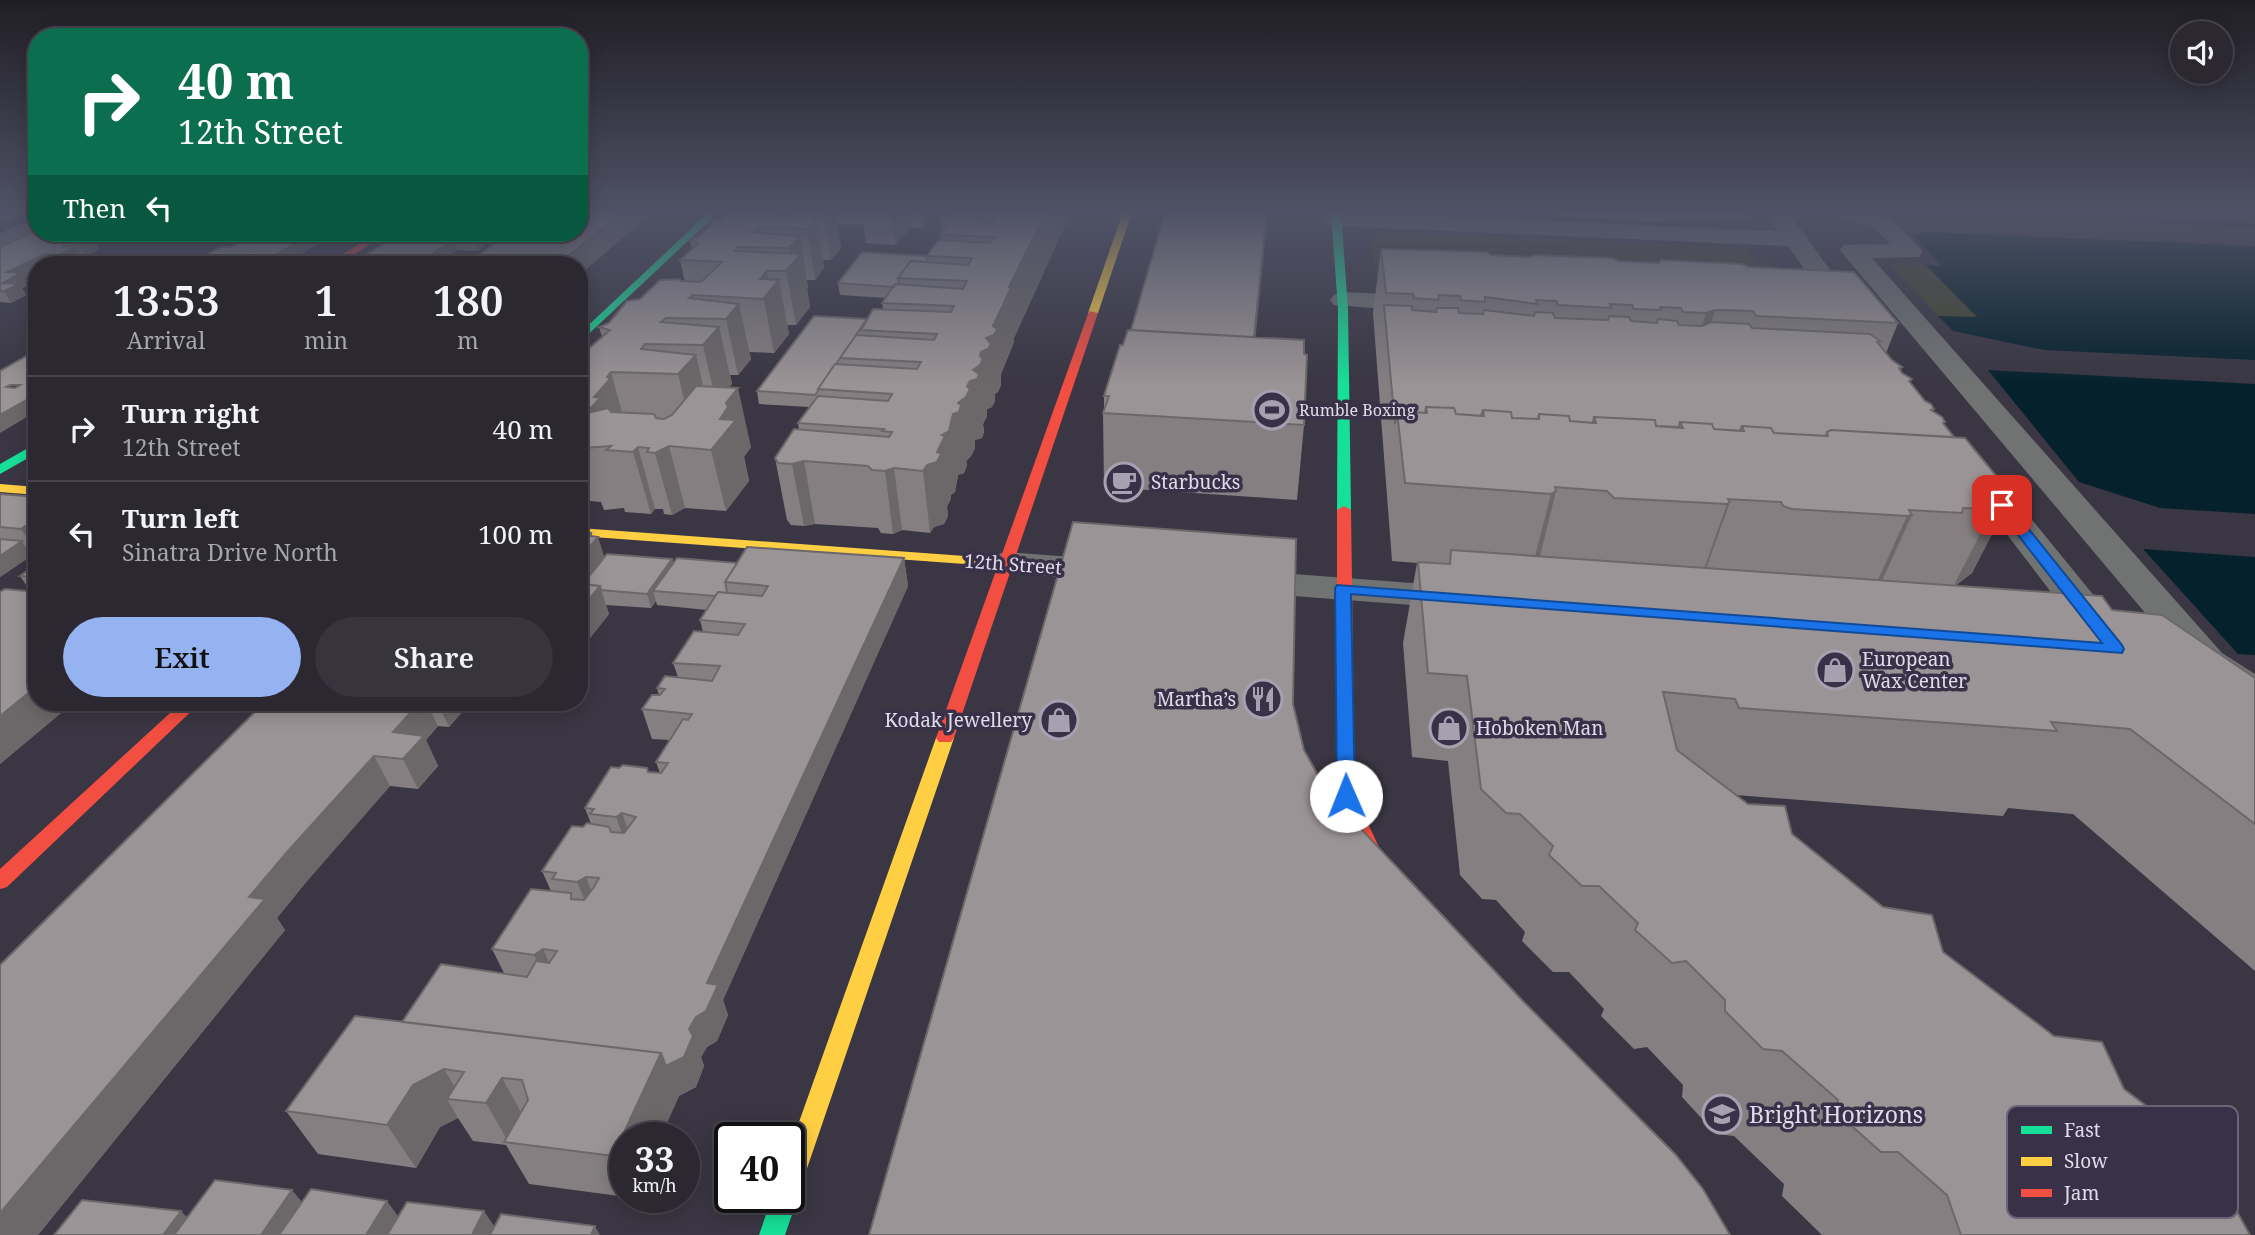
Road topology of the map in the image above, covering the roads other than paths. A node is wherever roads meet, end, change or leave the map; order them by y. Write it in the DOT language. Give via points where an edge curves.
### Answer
graph roads {
  1 [pos="654,270"];
  2 [pos="1108,270"];
  3 [pos="1340,270"];
  4 [pos="1816,270"];
  5 [pos="1869,270"];
  6 [pos="1343,300"];
  7 [pos="1445,305"];
  8 [pos="1820,322"];
  9 [pos="588,332"];
  10 [pos="1956,447"];
  11 [pos="28,453"];
  12 [pos="0,470"];
  13 [pos="0,488"];
  14 [pos="28,490"];
  15 [pos="588,533"];
  16 [pos="1006,563"];
  17 [pos="1143,573"];
  18 [pos="1210,578"];
  19 [pos="1343,588"];
  20 [pos="1498,601"];
  21 [pos="2065,645"];
  22 [pos="2255,693"];
  23 [pos="182,711"];
  24 [pos="0,881"];
  25 [pos="1397,887"];
  26 [pos="805,1140"];
  27 [pos="780,1213"];
  28 [pos="772,1235"];
  1 -- 9 [label="street"];
  2 -- 16 [label="street"];
  3 -- 6 [label="street"];
  4 -- 8 [label="street" via="1862,330"];
  5 -- 22 [label="street" via="2208,662"];
  6 -- 7 [label="street"];
  6 -- 19 [label="street"];
  10 -- 21 [label="street" via="2125,655"];
  11 -- 12 [label="street"];
  13 -- 14 [label="street"];
  15 -- 16 [label="street, 12th Street"];
  16 -- 17 [label="street, 12th Street"];
  16 -- 26 [label="street"];
  18 -- 19 [label="street"];
  19 -- 20 [label="street"];
  19 -- 25 [label="street" via="1346,796 1378,867"];
  23 -- 24 [label="street"];
  27 -- 28 [label="street"];
}
